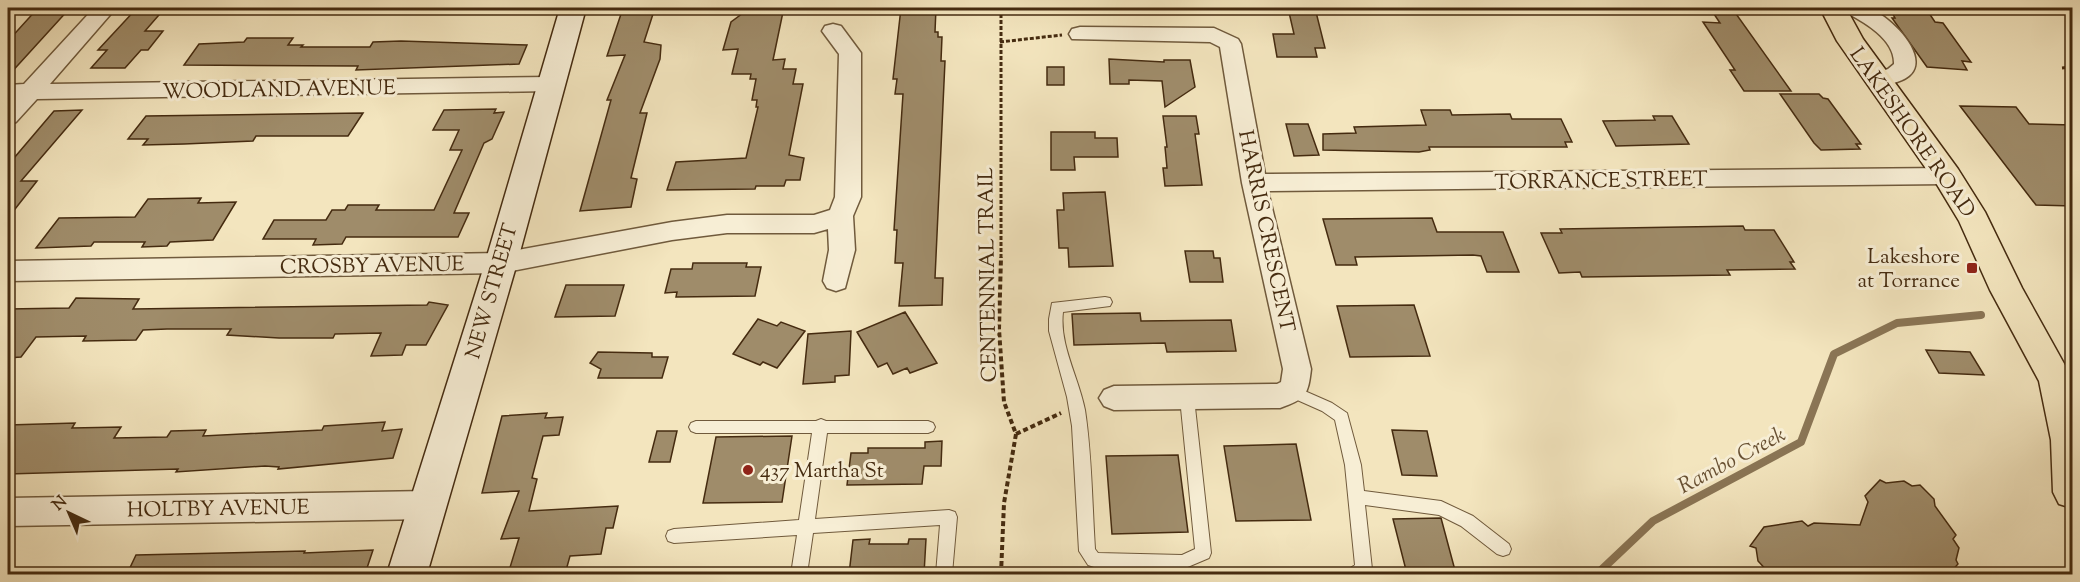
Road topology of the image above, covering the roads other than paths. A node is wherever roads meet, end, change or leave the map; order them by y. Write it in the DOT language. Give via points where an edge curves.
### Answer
graph roads {
  1 [pos="105,8"];
  2 [pos="573,8"];
  3 [pos="1833,8"];
  4 [pos="1852,8"];
  5 [pos="833,32"];
  6 [pos="1080,34"];
  7 [pos="1878,80"];
  8 [pos="550,84"];
  9 [pos="18,92"];
  10 [pos="8,117"];
  11 [pos="1947,176"];
  12 [pos="1254,183"];
  13 [pos="840,216"];
  14 [pos="501,263"];
  15 [pos="8,271"];
  16 [pos="836,281"];
  17 [pos="1105,302"];
  18 [pos="1292,391"];
  19 [pos="1114,398"];
  20 [pos="1186,398"];
  21 [pos="820,425"];
  22 [pos="696,427"];
  23 [pos="928,427"];
  24 [pos="2071,440"];
  25 [pos="2073,492"];
  26 [pos="1356,497"];
  27 [pos="428,505"];
  28 [pos="8,512"];
  29 [pos="806,526"];
  30 [pos="674,536"];
  31 [pos="1503,549"];
  32 [pos="407,574"];
  33 [pos="799,574"];
  34 [pos="944,574"];
  35 [pos="1355,574"];
  1 -- 9 [label="street"];
  2 -- 8 [label="main road, NEW STREET"];
  3 -- 7 [label="main road, LAKESHORE ROAD" via="1850,41"];
  4 -- 7 [label="street" via="1894,35 1906,57 1904,67 1894,77"];
  5 -- 13 [label="street" via="850,53 848,197"];
  6 -- 12 [label="street, HARRIS CRESCENT" via="1202,34 1230,44"];
  7 -- 11 [label="main road, LAKESHORE ROAD"];
  8 -- 9 [label="street, WOODLAND AVENUE"];
  8 -- 14 [label="main road, NEW STREET"];
  9 -- 10 [label="street"];
  11 -- 12 [label="street, TORRANCE STREET"];
  11 -- 24 [label="main road, LAKESHORE ROAD" via="1974,220 2006,290 2056,380"];
  12 -- 18 [label="street, HARRIS CRESCENT" via="1297,369"];
  13 -- 14 [label="street, CROSBY AVENUE" via="814,224 727,224 672,231"];
  13 -- 16 [label="street" via="842,250"];
  14 -- 15 [label="street, CROSBY AVENUE"];
  14 -- 27 [label="main road, NEW STREET"];
  17 -- 20 [label="lane" via="1057,307 1055,315 1077,408 1087,551 1094,560 1183,562 1203,553"];
  18 -- 20 [label="street" via="1263,398"];
  18 -- 26 [label="lane" via="1342,417"];
  19 -- 20 [label="street"];
  21 -- 22 [label="lane"];
  21 -- 23 [label="lane"];
  21 -- 29 [label="lane"];
  24 -- 25 [label="main road, LAKESHORE ROAD"];
  26 -- 31 [label="lane" via="1441,508 1467,521"];
  26 -- 35 [label="lane" via="1364,569"];
  27 -- 28 [label="street, HOLTBY AVENUE"];
  27 -- 32 [label="main road, NEW STREET"];
  29 -- 30 [label="lane"];
  29 -- 33 [label="lane"];
  29 -- 34 [label="lane" via="949,517"];
}
